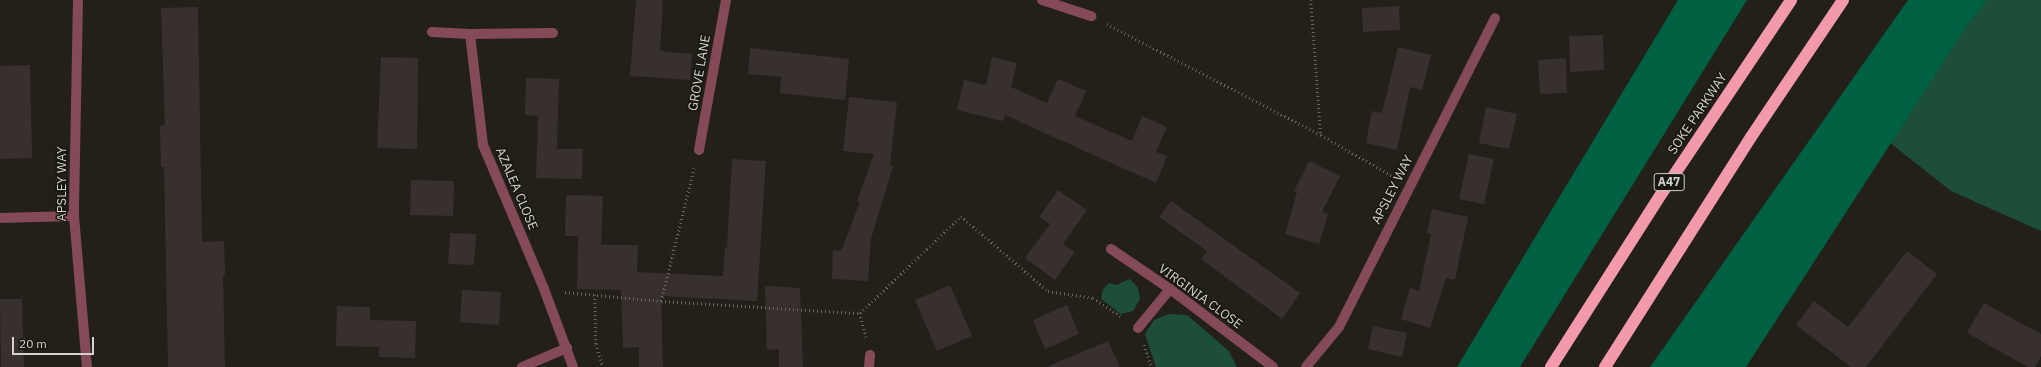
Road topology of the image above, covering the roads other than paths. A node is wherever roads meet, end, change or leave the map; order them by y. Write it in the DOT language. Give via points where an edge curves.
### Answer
graph roads {
  1 [pos="78,0"];
  2 [pos="726,0"];
  3 [pos="1042,0"];
  4 [pos="1792,0"];
  5 [pos="1843,0"];
  6 [pos="1092,16"];
  7 [pos="1495,18"];
  8 [pos="432,32"];
  9 [pos="553,33"];
  10 [pos="470,34"];
  11 [pos="699,150"];
  12 [pos="74,216"];
  13 [pos="0,218"];
  14 [pos="1111,249"];
  15 [pos="1170,289"];
  16 [pos="1138,328"];
  17 [pos="566,348"];
  18 [pos="870,355"];
  19 [pos="87,367"];
  20 [pos="522,367"];
  21 [pos="573,367"];
  22 [pos="869,367"];
  23 [pos="1273,367"];
  24 [pos="1306,367"];
  25 [pos="1551,367"];
  26 [pos="1605,367"];
  1 -- 12 [label="street, APSLEY WAY"];
  2 -- 11 [label="street, GROVE LANE"];
  3 -- 6 [label="street"];
  4 -- 25 [label="highway, SOKE PARKWAY / A47" via="1662,193"];
  5 -- 26 [label="highway" via="1750,137"];
  7 -- 24 [label="street, APSLEY WAY" via="1339,327"];
  8 -- 10 [label="street"];
  9 -- 10 [label="street"];
  10 -- 17 [label="street, AZALEA CLOSE" via="483,145"];
  12 -- 13 [label="street"];
  12 -- 19 [label="street, APSLEY WAY"];
  14 -- 15 [label="street, VIRGINIA CLOSE"];
  15 -- 16 [label="street"];
  15 -- 23 [label="street, VIRGINIA CLOSE"];
  17 -- 20 [label="street"];
  17 -- 21 [label="street, AZALEA CLOSE"];
  18 -- 22 [label="street"];
}
